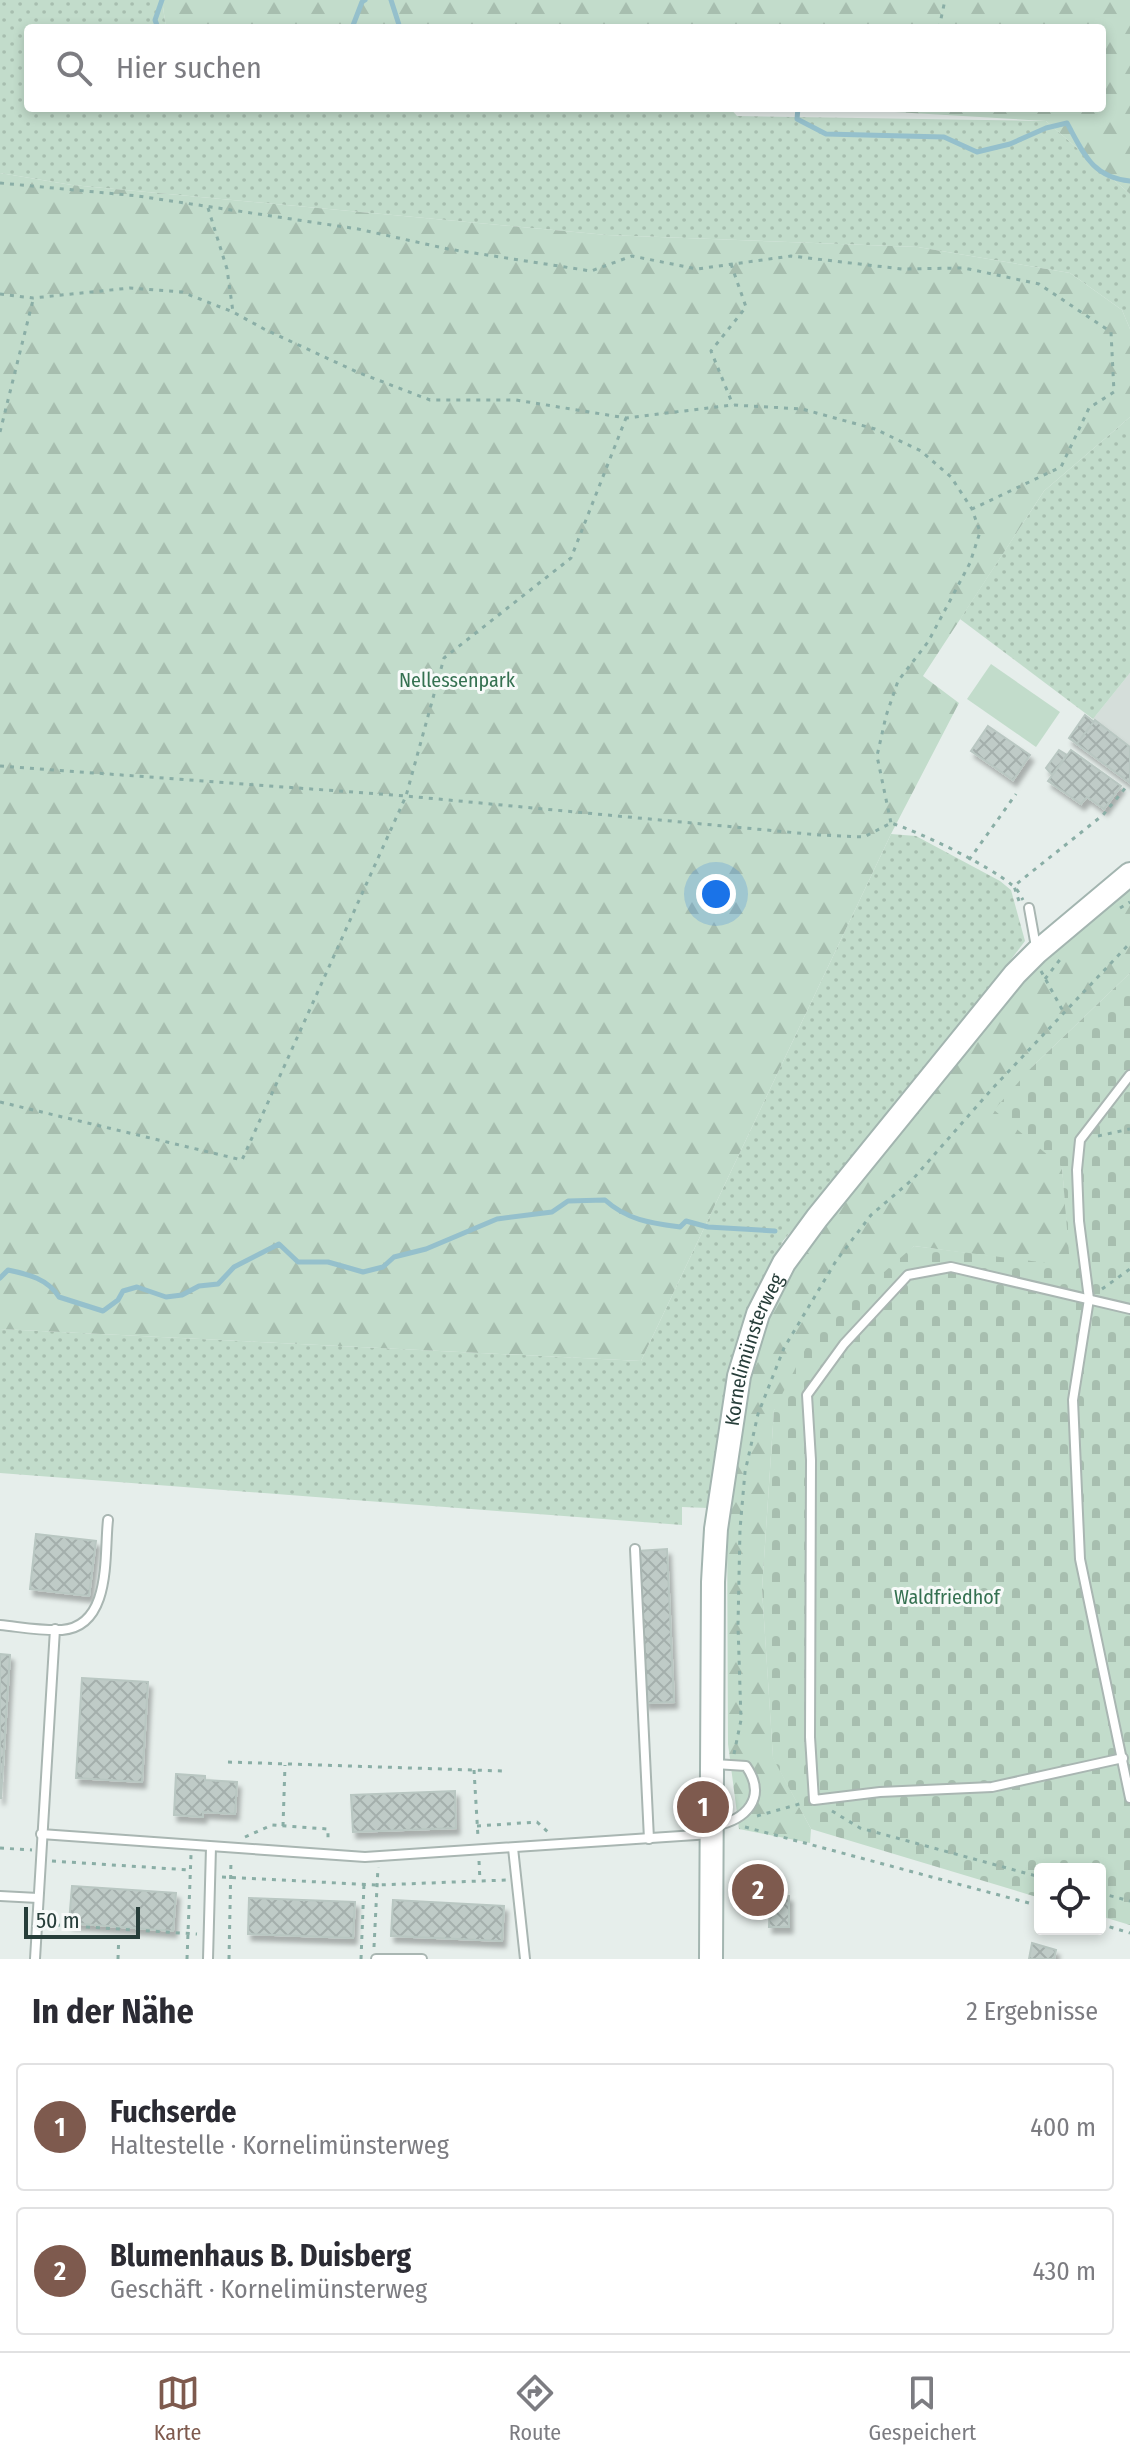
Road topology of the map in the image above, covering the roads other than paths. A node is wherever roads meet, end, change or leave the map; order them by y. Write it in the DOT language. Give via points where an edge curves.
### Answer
graph roads {
  1 [pos="1130,874"];
  2 [pos="1025,907"];
  3 [pos="1037,952"];
  4 [pos="1130,1075"];
  5 [pos="1089,1299"];
  6 [pos="1130,1309"];
  7 [pos="108,1520"];
  8 [pos="635,1549"];
  9 [pos="0,1625"];
  10 [pos="55,1629"];
  11 [pos="1123,1758"];
  12 [pos="722,1764"];
  13 [pos="1130,1798"];
  14 [pos="718,1828"];
  15 [pos="41,1834"];
  16 [pos="649,1839"];
  17 [pos="211,1847"];
  18 [pos="513,1848"];
  19 [pos="0,1896"];
  20 [pos="38,1898"];
  21 [pos="35,1959"];
  22 [pos="208,1959"];
  23 [pos="375,1959"];
  24 [pos="422,1959"];
  25 [pos="525,1959"];
  26 [pos="711,1959"];
  1 -- 3 [label="street, Kornelimünsterweg"];
  2 -- 3 [label="lane"];
  3 -- 12 [label="street, Kornelimünsterweg" via="817,1218 784,1263 758,1314 739,1376 716,1529 713,1582"];
  4 -- 5 [label="lane" via="1080,1140 1079,1221"];
  5 -- 6 [label="lane"];
  5 -- 11 [label="lane" via="1073,1400 1080,1559"];
  5 -- 11 [label="lane" via="951,1267 908,1275 844,1344 807,1395 814,1800 992,1787"];
  7 -- 10 [label="lane" via="97,1609 76,1626"];
  8 -- 16 [label="lane"];
  9 -- 10 [label="lane"];
  10 -- 15 [label="lane"];
  11 -- 13 [label="lane"];
  12 -- 14 [label="street, Kornelimünsterweg"];
  12 -- 14 [label="lane" via="746,1766 755,1779 756,1796"];
  14 -- 16 [label="lane"];
  14 -- 26 [label="street, Kornelimünsterweg"];
  15 -- 17 [label="lane"];
  15 -- 20 [label="lane"];
  16 -- 18 [label="lane"];
  17 -- 18 [label="lane" via="378,1856"];
  17 -- 22 [label="lane"];
  18 -- 25 [label="lane"];
  19 -- 20 [label="lane"];
  20 -- 21 [label="lane"];
  23 -- 24 [label="lane"];
}
